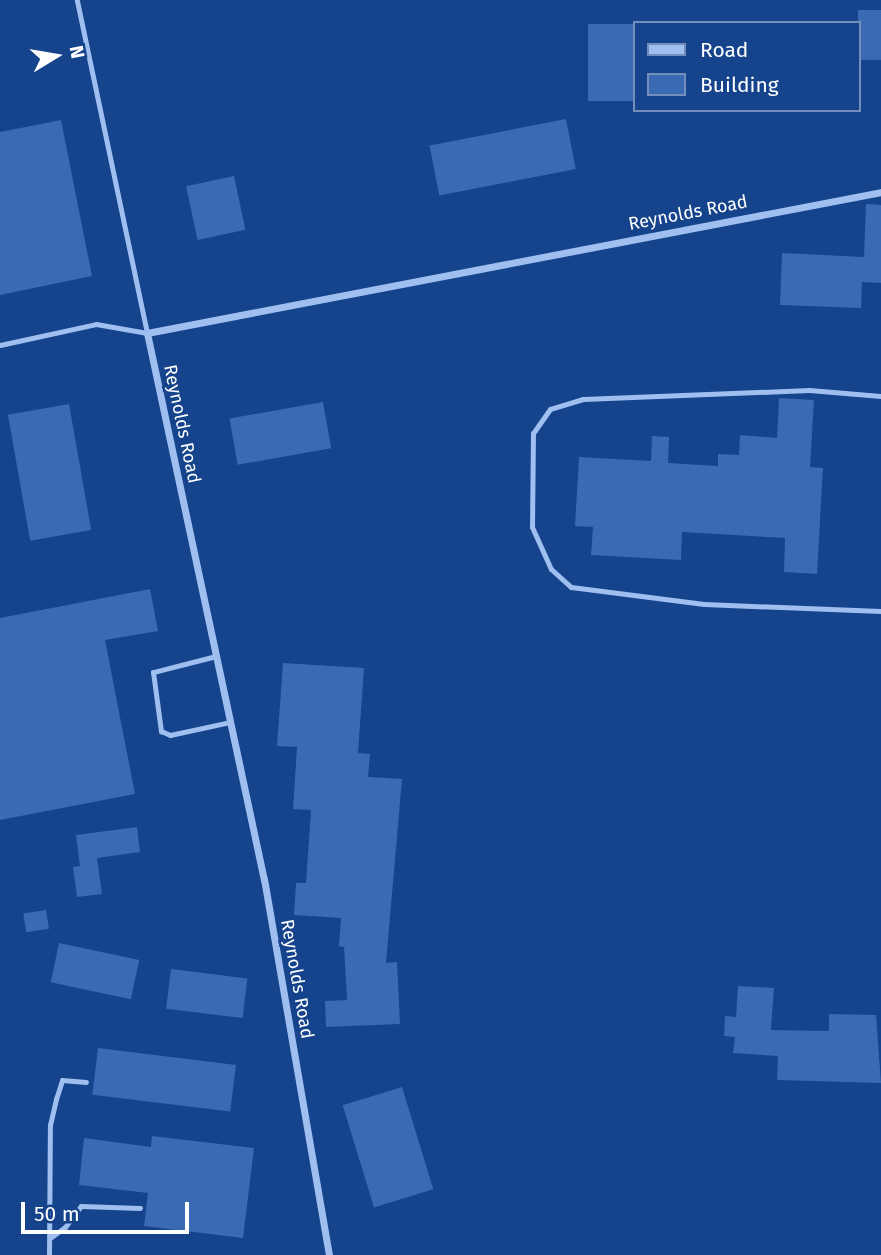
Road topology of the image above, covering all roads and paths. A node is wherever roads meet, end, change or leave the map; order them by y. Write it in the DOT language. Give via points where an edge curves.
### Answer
graph roads {
  1 [pos="77,0"];
  2 [pos="881,192"];
  3 [pos="146,333"];
  4 [pos="0,345"];
  5 [pos="881,396"];
  6 [pos="881,611"];
  7 [pos="216,656"];
  8 [pos="230,722"];
  9 [pos="86,1082"];
  10 [pos="140,1208"];
  11 [pos="50,1238"];
  12 [pos="48,1255"];
  13 [pos="329,1255"];
  1 -- 3 [label="lane"];
  2 -- 3 [label="street, Reynolds Road"];
  3 -- 4 [label="lane" via="96,324"];
  3 -- 7 [label="street, Reynolds Road"];
  5 -- 6 [label="lane" via="809,390 583,399 550,409 533,433 532,527 551,569 571,587 704,604"];
  7 -- 8 [label="street, Reynolds Road"];
  7 -- 8 [label="lane" via="153,672 161,731 170,734"];
  8 -- 13 [label="street, Reynolds Road" via="264,880"];
  9 -- 11 [label="lane" via="62,1080 50,1125"];
  10 -- 11 [label="lane" via="81,1206"];
  11 -- 12 [label="lane"];
}
